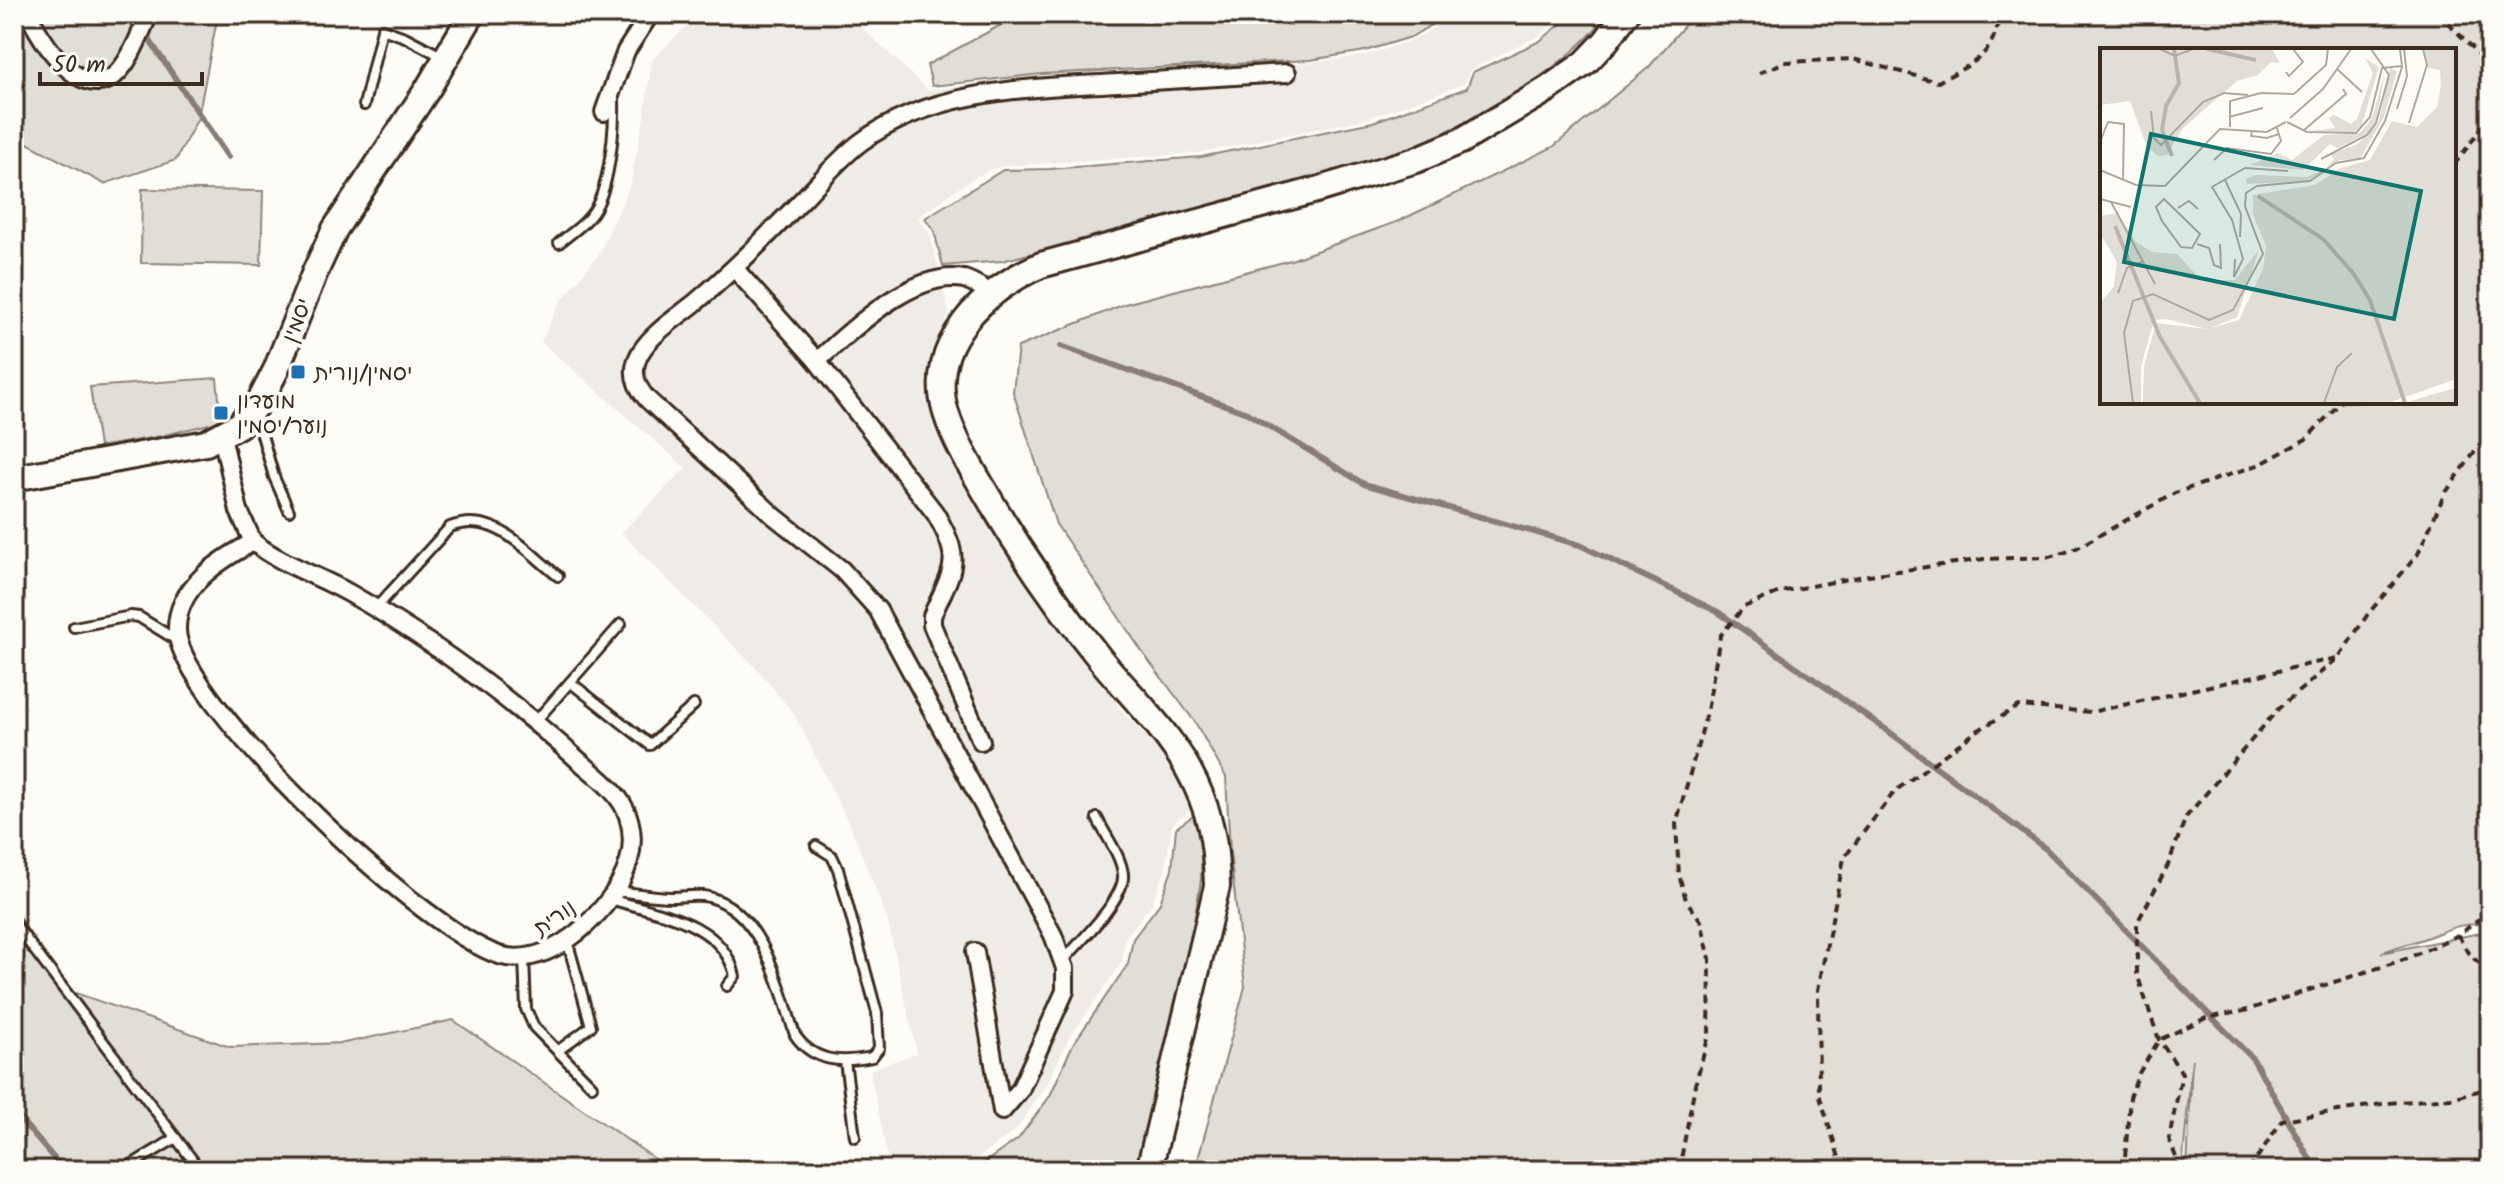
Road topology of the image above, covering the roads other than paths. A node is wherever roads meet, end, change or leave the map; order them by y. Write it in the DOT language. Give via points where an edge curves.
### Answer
graph roads {
  1 [pos="29,14"];
  2 [pos="149,14"];
  3 [pos="472,14"];
  4 [pos="650,14"];
  5 [pos="1626,14"];
  6 [pos="446,58"];
  7 [pos="1287,73"];
  8 [pos="614,81"];
  9 [pos="364,105"];
  10 [pos="604,112"];
  11 [pos="559,243"];
  12 [pos="735,269"];
  13 [pos="991,293"];
  14 [pos="817,361"];
  15 [pos="255,409"];
  16 [pos="222,436"];
  17 [pos="14,478"];
  18 [pos="289,511"];
  19 [pos="253,542"];
  20 [pos="558,576"];
  21 [pos="375,609"];
  22 [pos="621,624"];
  23 [pos="74,627"];
  24 [pos="178,641"];
  25 [pos="570,682"];
  26 [pos="694,705"];
  27 [pos="535,722"];
  28 [pos="981,741"];
  29 [pos="1097,818"];
  30 [pos="816,846"];
  31 [pos="613,895"];
  32 [pos="14,923"];
  33 [pos="567,940"];
  34 [pos="975,952"];
  35 [pos="524,957"];
  36 [pos="1063,960"];
  37 [pos="727,986"];
  38 [pos="559,1050"];
  39 [pos="845,1061"];
  40 [pos="592,1086"];
  41 [pos="855,1137"];
  42 [pos="176,1138"];
  43 [pos="123,1170"];
  44 [pos="200,1170"];
  45 [pos="1149,1170"];
  1 -- 2 [label="street" via="41,38 68,69 98,82 121,69"];
  3 -- 6 [label="main road, יסמין"];
  4 -- 8 [label="street"];
  5 -- 13 [label="main road" via="1585,63 1461,141 1320,189 1041,265"];
  6 -- 9 [label="lane" via="382,29"];
  6 -- 15 [label="main road, יסמין" via="335,229"];
  7 -- 12 [label="street" via="1012,90 930,108 861,142"];
  8 -- 10 [label="street"];
  8 -- 11 [label="lane" via="615,128 596,208"];
  12 -- 14 [label="street"];
  12 -- 36 [label="street" via="644,347 634,371 639,388 869,598"];
  13 -- 14 [label="street" via="948,278 916,288 878,308"];
  13 -- 45 [label="main road" via="956,333 944,361 942,393 952,429 1006,528 1049,592 1187,767 1208,809 1217,852 1217,886"];
  14 -- 28 [label="street" via="948,535 954,567 932,625"];
  15 -- 16 [label="main road, יסמין"];
  15 -- 18 [label="lane"];
  16 -- 17 [label="main road, יסמין"];
  16 -- 19 [label="street" via="239,511"];
  19 -- 21 [label="street, נורית"];
  19 -- 24 [label="street" via="214,566 192,588 179,613"];
  20 -- 21 [label="lane" via="493,526 463,522 450,527"];
  21 -- 27 [label="street, נורית"];
  22 -- 25 [label="lane"];
  23 -- 24 [label="lane" via="139,617"];
  24 -- 35 [label="street, נורית" via="204,688 257,754 380,873 477,946"];
  25 -- 26 [label="lane" via="650,745"];
  25 -- 27 [label="lane"];
  27 -- 31 [label="street, נורית" via="624,806 631,848 627,870"];
  29 -- 36 [label="lane" via="1119,861 1123,886"];
  30 -- 39 [label="lane" via="832,856 838,869 880,1031 879,1048 872,1057"];
  31 -- 33 [label="street, נורית"];
  31 -- 37 [label="lane" via="707,933 733,965 735,976"];
  31 -- 39 [label="lane" via="697,895 723,902 768,955 802,1045 813,1054"];
  32 -- 42 [label="lane"];
  33 -- 35 [label="street, נורית"];
  33 -- 38 [label="lane" via="591,1026"];
  34 -- 36 [label="street" via="1002,1111 1020,1090 1062,998"];
  35 -- 38 [label="lane" via="528,1018"];
  38 -- 40 [label="lane"];
  39 -- 41 [label="lane"];
  42 -- 43 [label="lane"];
  42 -- 44 [label="lane"];
}
